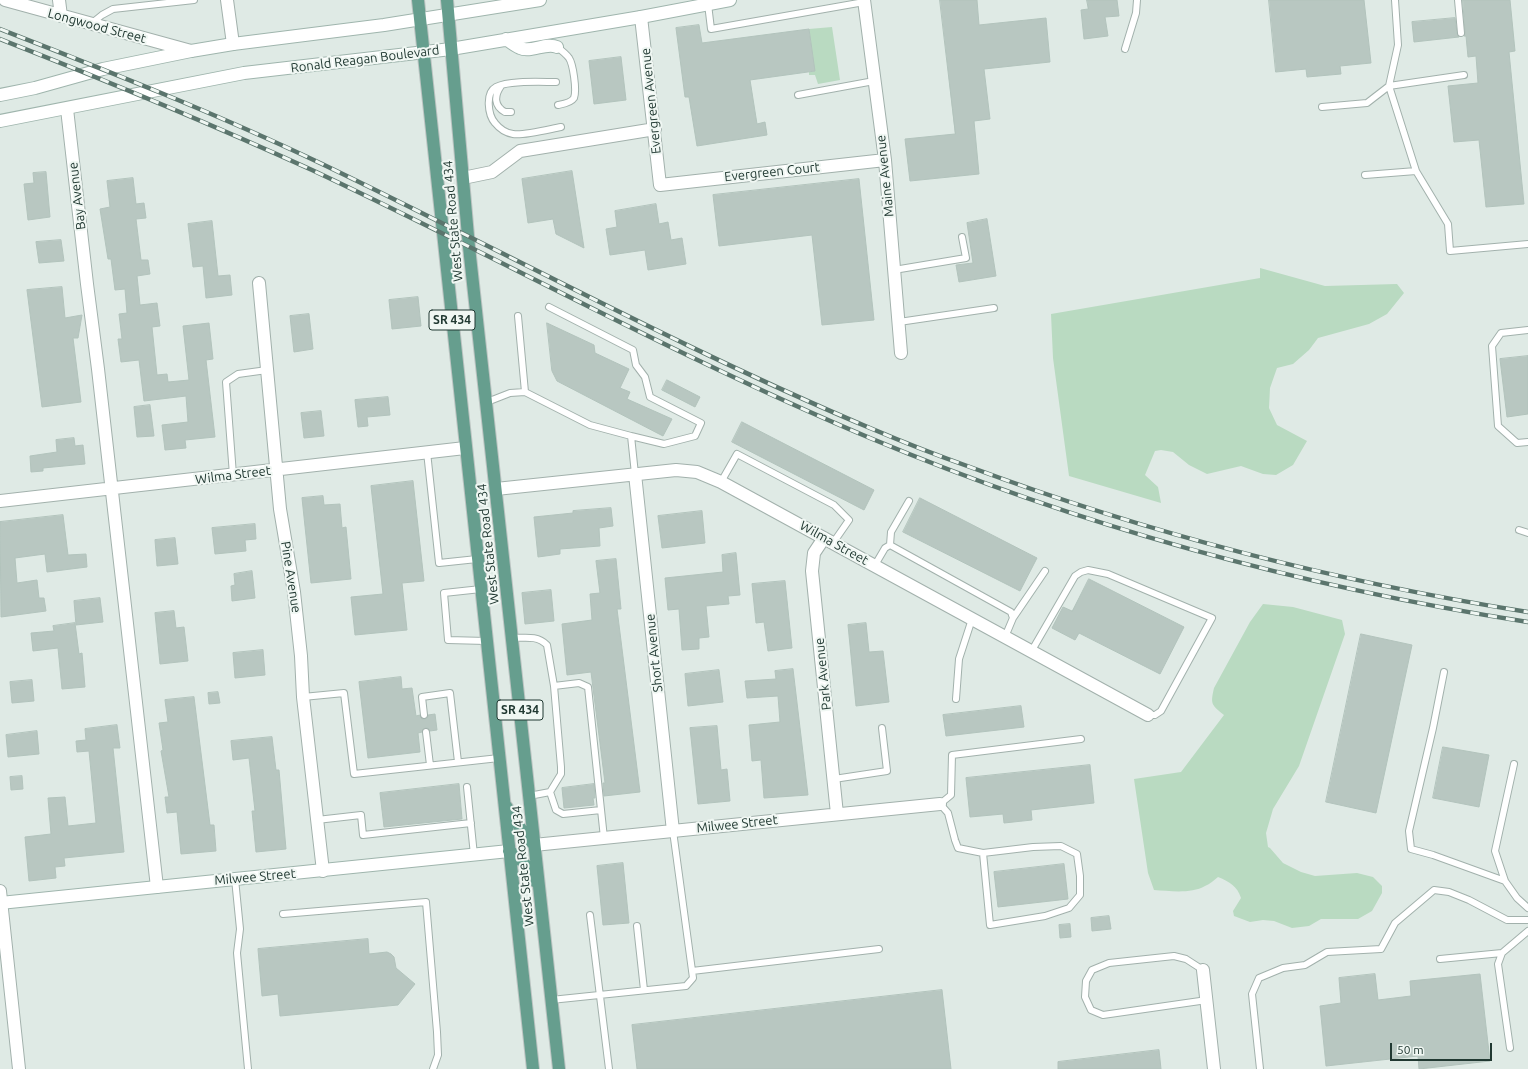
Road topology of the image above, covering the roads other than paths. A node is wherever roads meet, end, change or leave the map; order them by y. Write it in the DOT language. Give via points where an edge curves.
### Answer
graph roads {
  1 [pos="5,0"];
  2 [pos="59,0"];
  3 [pos="194,0"];
  4 [pos="227,0"];
  5 [pos="418,0"];
  6 [pos="447,0"];
  7 [pos="540,0"];
  8 [pos="730,0"];
  9 [pos="1137,0"];
  10 [pos="1395,0"];
  11 [pos="1458,0"];
  12 [pos="864,1"];
  13 [pos="708,4"];
  14 [pos="449,15"];
  15 [pos="61,16"];
  16 [pos="641,17"];
  17 [pos="420,19"];
  18 [pos="92,23"];
  19 [pos="1461,33"];
  20 [pos="506,39"];
  21 [pos="233,44"];
  22 [pos="557,47"];
  23 [pos="451,48"];
  24 [pos="1125,49"];
  25 [pos="191,51"];
  26 [pos="423,52"];
  27 [pos="1464,75"];
  28 [pos="874,81"];
  29 [pos="556,82"];
  30 [pos="501,86"];
  31 [pos="1389,86"];
  32 [pos="0,95"];
  33 [pos="798,95"];
  34 [pos="558,105"];
  35 [pos="1322,107"];
  36 [pos="67,109"];
  37 [pos="511,112"];
  38 [pos="0,121"];
  39 [pos="561,127"];
  40 [pos="655,129"];
  41 [pos="885,160"];
  42 [pos="1416,171"];
  43 [pos="1365,175"];
  44 [pos="463,178"];
  45 [pos="660,185"];
  46 [pos="962,237"];
  47 [pos="1528,244"];
  48 [pos="894,270"];
  49 [pos="259,283"];
  50 [pos="549,306"];
  51 [pos="994,308"];
  52 [pos="518,316"];
  53 [pos="898,322"];
  54 [pos="1528,330"];
  55 [pos="901,353"];
  56 [pos="267,370"];
  57 [pos="525,392"];
  58 [pos="487,402"];
  59 [pos="630,436"];
  60 [pos="1528,442"];
  61 [pos="465,448"];
  62 [pos="427,452"];
  63 [pos="276,470"];
  64 [pos="635,474"];
  65 [pos="233,475"];
  66 [pos="721,482"];
  67 [pos="111,489"];
  68 [pos="496,489"];
  69 [pos="909,501"];
  70 [pos="0,502"];
  71 [pos="1519,530"];
  72 [pos="1528,532"];
  73 [pos="829,540"];
  74 [pos="890,545"];
  75 [pos="477,559"];
  76 [pos="875,565"];
  77 [pos="1045,572"];
  78 [pos="480,589"];
  79 [pos="1013,618"];
  80 [pos="972,619"];
  81 [pos="1005,637"];
  82 [pos="512,638"];
  83 [pos="486,641"];
  84 [pos="1031,652"];
  85 [pos="1444,672"];
  86 [pos="554,686"];
  87 [pos="303,697"];
  88 [pos="956,699"];
  89 [pos="424,715"];
  90 [pos="1148,715"];
  91 [pos="882,728"];
  92 [pos="426,732"];
  93 [pos="1081,739"];
  94 [pos="499,758"];
  95 [pos="458,762"];
  96 [pos="1514,764"];
  97 [pos="430,765"];
  98 [pos="834,779"];
  99 [pos="467,787"];
  100 [pos="550,792"];
  101 [pos="529,796"];
  102 [pos="504,803"];
  103 [pos="940,804"];
  104 [pos="601,810"];
  105 [pos="837,814"];
  106 [pos="317,820"];
  107 [pos="471,823"];
  108 [pos="673,831"];
  109 [pos="604,838"];
  110 [pos="534,845"];
  111 [pos="509,851"];
  112 [pos="983,854"];
  113 [pos="474,855"];
  114 [pos="323,871"];
  115 [pos="235,879"];
  116 [pos="1505,881"];
  117 [pos="157,887"];
  118 [pos="539,887"];
  119 [pos="0,899"];
  120 [pos="1528,908"];
  121 [pos="283,914"];
  122 [pos="590,915"];
  123 [pos="1528,920"];
  124 [pos="637,926"];
  125 [pos="1528,931"];
  126 [pos="879,949"];
  127 [pos="1502,953"];
  128 [pos="1440,959"];
  129 [pos="1203,970"];
  130 [pos="692,971"];
  131 [pos="644,990"];
  132 [pos="599,995"];
  133 [pos="551,1000"];
  134 [pos="1207,1000"];
  135 [pos="1510,1048"];
  136 [pos="19,1069"];
  137 [pos="248,1069"];
  138 [pos="433,1069"];
  139 [pos="533,1069"];
  140 [pos="559,1069"];
  141 [pos="609,1069"];
  142 [pos="1214,1069"];
  143 [pos="1260,1069"];
  1 -- 15 [label="street, Longwood Street"];
  2 -- 15 [label="street"];
  3 -- 18 [label="lane" via="113,9"];
  4 -- 21 [label="street"];
  5 -- 17 [label="main road, SR 434"];
  6 -- 14 [label="main road, SR 434"];
  7 -- 14 [label="street"];
  8 -- 13 [label="street, Ronald Reagan Boulevard"];
  9 -- 24 [label="lane" via="1136,13"];
  10 -- 31 [label="lane" via="1398,44"];
  11 -- 19 [label="lane"];
  12 -- 13 [label="lane" via="711,29"];
  12 -- 28 [label="street, Maine Avenue"];
  13 -- 16 [label="street, Ronald Reagan Boulevard"];
  14 -- 17 [label="street"];
  14 -- 23 [label="main road, West State Road 434 / SR 434"];
  15 -- 18 [label="street, Longwood Street"];
  16 -- 20 [label="street, Ronald Reagan Boulevard"];
  16 -- 40 [label="street, Evergreen Avenue"];
  17 -- 21 [label="street"];
  17 -- 26 [label="main road, West State Road 434 / SR 434"];
  18 -- 25 [label="street, Longwood Street"];
  20 -- 22 [label="street" via="520,48"];
  20 -- 23 [label="street, Ronald Reagan Boulevard"];
  21 -- 25 [label="street"];
  22 -- 34 [label="lane" via="570,59 575,93 571,101"];
  23 -- 26 [label="street, Ronald Reagan Boulevard"];
  23 -- 44 [label="main road, West State Road 434 / SR 434"];
  25 -- 32 [label="street" via="103,68 35,88"];
  26 -- 36 [label="street, Ronald Reagan Boulevard" via="244,73"];
  26 -- 61 [label="main road, West State Road 434 / SR 434"];
  27 -- 31 [label="lane"];
  28 -- 33 [label="lane"];
  28 -- 41 [label="street, Maine Avenue"];
  29 -- 30 [label="lane" via="532,81"];
  30 -- 37 [label="lane" via="497,91 498,106 505,112"];
  30 -- 39 [label="lane" via="491,91 488,99 491,116 499,127 518,134"];
  31 -- 35 [label="lane" via="1367,103"];
  31 -- 42 [label="lane"];
  36 -- 38 [label="street, Ronald Reagan Boulevard"];
  36 -- 67 [label="street, Bay Avenue"];
  40 -- 44 [label="street" via="520,151 492,172"];
  40 -- 45 [label="street, Evergreen Avenue"];
  41 -- 45 [label="street, Evergreen Court"];
  41 -- 48 [label="street, Maine Avenue"];
  42 -- 43 [label="lane"];
  42 -- 47 [label="lane" via="1448,224 1450,252"];
  44 -- 58 [label="main road, West State Road 434 / SR 434"];
  46 -- 48 [label="lane" via="966,258"];
  48 -- 53 [label="street, Maine Avenue"];
  49 -- 56 [label="street, Pine Avenue"];
  50 -- 59 [label="lane" via="633,350 636,365 645,377 650,397 701,423 695,436 664,444"];
  51 -- 53 [label="lane"];
  52 -- 57 [label="lane"];
  53 -- 55 [label="street, Maine Avenue"];
  54 -- 60 [label="lane" via="1501,333 1492,346 1498,426 1517,443"];
  56 -- 63 [label="street, Pine Avenue"];
  56 -- 65 [label="lane" via="238,374 226,382"];
  57 -- 58 [label="lane" via="510,393"];
  57 -- 59 [label="lane" via="590,425"];
  58 -- 68 [label="main road, West State Road 434 / SR 434"];
  59 -- 64 [label="lane"];
  61 -- 62 [label="street, Wilma Street"];
  61 -- 75 [label="main road, West State Road 434 / SR 434"];
  62 -- 63 [label="street, Wilma Street"];
  62 -- 75 [label="lane" via="439,563"];
  63 -- 65 [label="street, Wilma Street"];
  63 -- 87 [label="street, Pine Avenue" via="297,612"];
  64 -- 66 [label="street, Wilma Street" via="676,470 697,472"];
  64 -- 68 [label="street, Wilma Street"];
  64 -- 108 [label="street, Short Avenue"];
  65 -- 67 [label="street, Wilma Street"];
  66 -- 73 [label="street, Wilma Street"];
  66 -- 73 [label="lane" via="737,454 834,505 849,520"];
  67 -- 70 [label="street, Wilma Street"];
  67 -- 117 [label="street, Bay Avenue"];
  68 -- 82 [label="main road, West State Road 434 / SR 434"];
  69 -- 74 [label="lane" via="891,532"];
  71 -- 72 [label="lane"];
  73 -- 76 [label="street, Wilma Street"];
  73 -- 98 [label="street, Park Avenue" via="814,553 812,571"];
  74 -- 76 [label="lane" via="885,548"];
  74 -- 79 [label="lane" via="1011,612"];
  75 -- 78 [label="main road, West State Road 434 / SR 434"];
  76 -- 80 [label="street, Wilma Street"];
  77 -- 79 [label="lane"];
  78 -- 83 [label="main road, West State Road 434 / SR 434"];
  78 -- 83 [label="lane" via="444,593 448,640"];
  79 -- 81 [label="lane"];
  80 -- 81 [label="street, Wilma Street"];
  80 -- 88 [label="lane" via="959,659"];
  81 -- 84 [label="street, Wilma Street"];
  82 -- 86 [label="lane" via="535,638 547,645"];
  82 -- 101 [label="main road, West State Road 434 / SR 434"];
  83 -- 94 [label="main road, West State Road 434 / SR 434"];
  84 -- 90 [label="street, Wilma Street"];
  84 -- 90 [label="lane" via="1075,576 1088,570 1108,574 1212,618 1161,712"];
  85 -- 116 [label="lane" via="1408,831 1411,849"];
  86 -- 100 [label="lane" via="561,774"];
  86 -- 104 [label="lane" via="579,683 588,687"];
  87 -- 97 [label="lane" via="344,693 354,774"];
  87 -- 106 [label="street, Pine Avenue"];
  89 -- 95 [label="lane" via="422,697 450,693"];
  91 -- 98 [label="lane" via="887,771"];
  92 -- 97 [label="lane"];
  93 -- 103 [label="lane" via="952,755 951,795"];
  94 -- 95 [label="lane"];
  94 -- 102 [label="main road, West State Road 434 / SR 434"];
  95 -- 97 [label="lane"];
  96 -- 116 [label="lane" via="1495,851"];
  98 -- 105 [label="street, Park Avenue"];
  99 -- 107 [label="lane"];
  100 -- 101 [label="lane"];
  100 -- 104 [label="lane" via="556,810 563,814"];
  101 -- 110 [label="main road, West State Road 434 / SR 434"];
  102 -- 110 [label="main road"];
  102 -- 111 [label="main road, West State Road 434 / SR 434"];
  103 -- 105 [label="street, Milwee Street"];
  103 -- 112 [label="lane" via="948,812 958,848"];
  104 -- 109 [label="lane"];
  105 -- 108 [label="street, Milwee Street"];
  106 -- 107 [label="lane" via="361,815 363,835"];
  106 -- 114 [label="street, Pine Avenue"];
  107 -- 113 [label="lane"];
  108 -- 109 [label="street, Milwee Street"];
  108 -- 130 [label="lane"];
  109 -- 110 [label="street, Milwee Street"];
  110 -- 118 [label="main road, West State Road 434 / SR 434"];
  111 -- 113 [label="street, Milwee Street"];
  111 -- 118 [label="main road" via="526,864"];
  111 -- 139 [label="main road, West State Road 434 / SR 434"];
  112 -- 112 [label="lane" via="1061,846 1077,854 1080,895 1069,908 1045,916 990,925"];
  113 -- 114 [label="street, Milwee Street"];
  114 -- 115 [label="street, Milwee Street"];
  115 -- 117 [label="street, Milwee Street"];
  115 -- 137 [label="lane" via="240,929 237,953"];
  116 -- 120 [label="lane"];
  117 -- 119 [label="street, Milwee Street"];
  118 -- 133 [label="main road, West State Road 434 / SR 434"];
  119 -- 136 [label="street"];
  121 -- 138 [label="lane" via="426,902 438,1032 438,1054"];
  122 -- 132 [label="lane"];
  123 -- 143 [label="lane" via="1507,920 1469,900 1449,892 1434,890 1395,923 1381,949 1327,952 1305,965 1283,968 1259,978 1252,994"];
  124 -- 131 [label="lane"];
  125 -- 127 [label="lane"];
  126 -- 130 [label="lane"];
  127 -- 128 [label="lane"];
  127 -- 135 [label="lane" via="1498,964"];
  129 -- 134 [label="street"];
  129 -- 134 [label="lane" via="1186,959 1174,956 1109,963 1092,970 1086,981 1085,997 1090,1010 1103,1015"];
  130 -- 131 [label="lane" via="693,978 686,986"];
  131 -- 132 [label="lane"];
  132 -- 133 [label="lane"];
  132 -- 141 [label="lane"];
  133 -- 140 [label="main road, West State Road 434 / SR 434"];
  134 -- 142 [label="street"];
}
